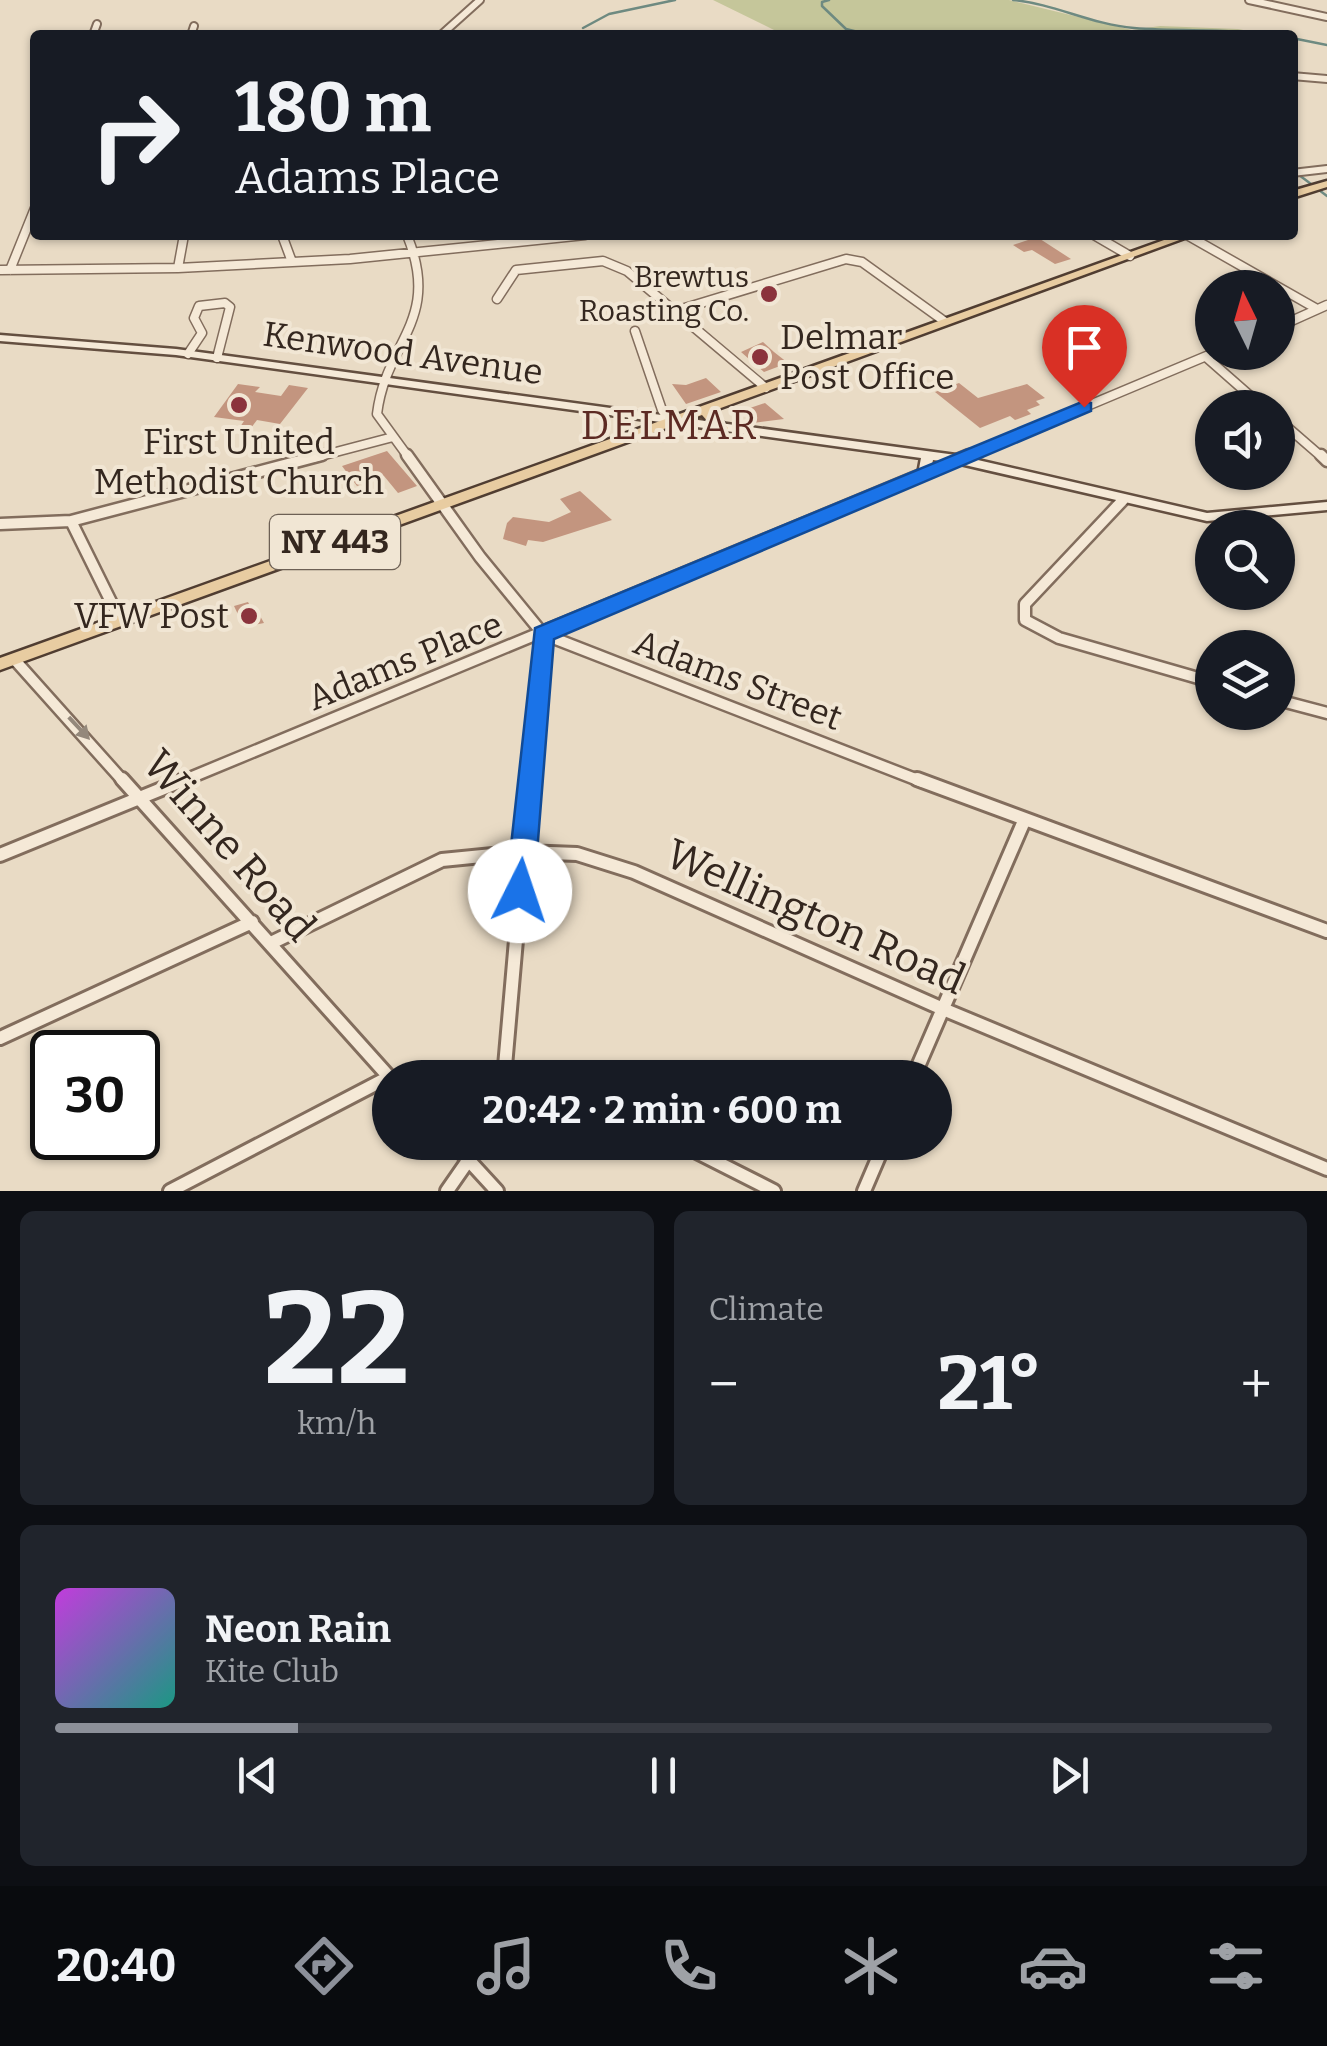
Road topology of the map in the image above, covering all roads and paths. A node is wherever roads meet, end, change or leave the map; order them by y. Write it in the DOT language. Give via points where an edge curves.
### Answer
graph roads {
  1 [pos="480,0"];
  2 [pos="1249,0"];
  3 [pos="1327,17"];
  4 [pos="97,24"];
  5 [pos="194,26"];
  6 [pos="95,30"];
  7 [pos="193,30"];
  8 [pos="446,30"];
  9 [pos="1298,76"];
  10 [pos="1327,78"];
  11 [pos="1327,169"];
  12 [pos="1298,172"];
  13 [pos="1327,184"];
  14 [pos="1298,194"];
  15 [pos="30,218"];
  16 [pos="183,240"];
  17 [pos="284,240"];
  18 [pos="410,240"];
  19 [pos="512,240"];
  20 [pos="1103,240"];
  21 [pos="1174,240"];
  22 [pos="1197,240"];
  23 [pos="418,255"];
  24 [pos="1130,256"];
  25 [pos="292,262"];
  26 [pos="178,268"];
  27 [pos="5,270"];
  28 [pos="497,299"];
  29 [pos="1322,307"];
  30 [pos="675,311"];
  31 [pos="1295,319"];
  32 [pos="944,321"];
  33 [pos="635,331"];
  34 [pos="0,338"];
  35 [pos="188,354"];
  36 [pos="217,358"];
  37 [pos="1195,362"];
  38 [pos="1226,370"];
  39 [pos="386,380"];
  40 [pos="766,388"];
  41 [pos="1246,390"];
  42 [pos="714,406"];
  43 [pos="670,422"];
  44 [pos="720,428"];
  45 [pos="1295,434"];
  46 [pos="393,437"];
  47 [pos="928,455"];
  48 [pos="956,459"];
  49 [pos="1327,461"];
  50 [pos="924,474"];
  51 [pos="1123,500"];
  52 [pos="441,504"];
  53 [pos="1327,506"];
  54 [pos="71,522"];
  55 [pos="0,524"];
  56 [pos="120,620"];
  57 [pos="543,634"];
  58 [pos="7,662"];
  59 [pos="1195,677"];
  60 [pos="1295,705"];
  61 [pos="1327,713"];
  62 [pos="142,799"];
  63 [pos="1024,821"];
  64 [pos="523,852"];
  65 [pos="0,855"];
  66 [pos="252,922"];
  67 [pos="1327,932"];
  68 [pos="271,943"];
  69 [pos="943,1009"];
  70 [pos="0,1038"];
  71 [pos="373,1060"];
  72 [pos="506,1060"];
  73 [pos="921,1060"];
  74 [pos="372,1087"];
  75 [pos="466,1160"];
  76 [pos="469,1160"];
  77 [pos="713,1160"];
  78 [pos="877,1160"];
  79 [pos="1327,1170"];
  80 [pos="170,1191"];
  81 [pos="447,1191"];
  82 [pos="497,1191"];
  83 [pos="774,1191"];
  84 [pos="864,1191"];
  1 -- 8 [label="street"];
  2 -- 3 [label="street"];
  4 -- 6 [label="street"];
  5 -- 7 [label="street"];
  9 -- 10 [label="street"];
  11 -- 12 [label="street"];
  13 -- 14 [label="main road"];
  15 -- 27 [label="street"];
  16 -- 26 [label="street"];
  17 -- 25 [label="street"];
  18 -- 23 [label="street"];
  19 -- 23 [label="street"];
  20 -- 24 [label="street"];
  21 -- 24 [label="main road, NY 443"];
  22 -- 29 [label="street"];
  23 -- 25 [label="street"];
  23 -- 39 [label="street" via="422,299"];
  24 -- 32 [label="main road, NY 443"];
  25 -- 26 [label="street"];
  26 -- 27 [label="street"];
  28 -- 30 [label="street" via="516,270 603,261 619,265"];
  29 -- 31 [label="street"];
  30 -- 32 [label="street" via="846,260 862,262"];
  30 -- 40 [label="street"];
  32 -- 40 [label="main road, NY 443"];
  33 -- 43 [label="street"];
  34 -- 35 [label="main road, Kenwood Avenue"];
  35 -- 36 [label="main road, Kenwood Avenue"];
  35 -- 36 [label="street" via="202,333 194,318 200,306 225,303 230,307"];
  36 -- 39 [label="main road, Kenwood Avenue"];
  37 -- 48 [label="street, Adams Place"];
  38 -- 41 [label="street"];
  39 -- 43 [label="main road, Kenwood Avenue"];
  39 -- 46 [label="street" via="377,414"];
  40 -- 42 [label="main road, NY 443"];
  42 -- 43 [label="main road, NY 443"];
  42 -- 44 [label="main road" via="708,414"];
  43 -- 44 [label="street, Kenwood Avenue"];
  43 -- 52 [label="main road, NY 443"];
  44 -- 47 [label="street, Kenwood Avenue"];
  45 -- 49 [label="street"];
  46 -- 52 [label="street"];
  46 -- 54 [label="street"];
  47 -- 48 [label="street, Kenwood Avenue"];
  47 -- 50 [label="street"];
  48 -- 50 [label="street, Adams Place"];
  48 -- 51 [label="street, Kenwood Avenue"];
  50 -- 57 [label="street, Adams Place"];
  51 -- 53 [label="street, Kenwood Avenue" via="1207,517"];
  51 -- 59 [label="street" via="1022,612 1028,624 1059,638"];
  52 -- 56 [label="main road, NY 443"];
  52 -- 57 [label="street"];
  54 -- 55 [label="street"];
  54 -- 56 [label="street"];
  56 -- 58 [label="main road, NY 443"];
  57 -- 62 [label="street, Adams Place"];
  57 -- 63 [label="street, Adams Street"];
  57 -- 64 [label="street"];
  58 -- 62 [label="street, Winne Road, one-way"];
  60 -- 61 [label="street"];
  62 -- 65 [label="street, Adams Place"];
  62 -- 66 [label="street, Winne Road"];
  63 -- 67 [label="street, Adams Street"];
  63 -- 69 [label="street"];
  64 -- 68 [label="street, Wellington Road" via="442,860"];
  64 -- 69 [label="street, Wellington Road" via="605,860"];
  64 -- 72 [label="street"];
  66 -- 68 [label="street, Winne Road"];
  66 -- 70 [label="street"];
  68 -- 71 [label="street, Winne Road"];
  69 -- 73 [label="street"];
  69 -- 79 [label="street, Wellington Road"];
  74 -- 80 [label="street"];
  75 -- 81 [label="street"];
  76 -- 82 [label="street"];
  77 -- 83 [label="street"];
  78 -- 84 [label="street"];
}
